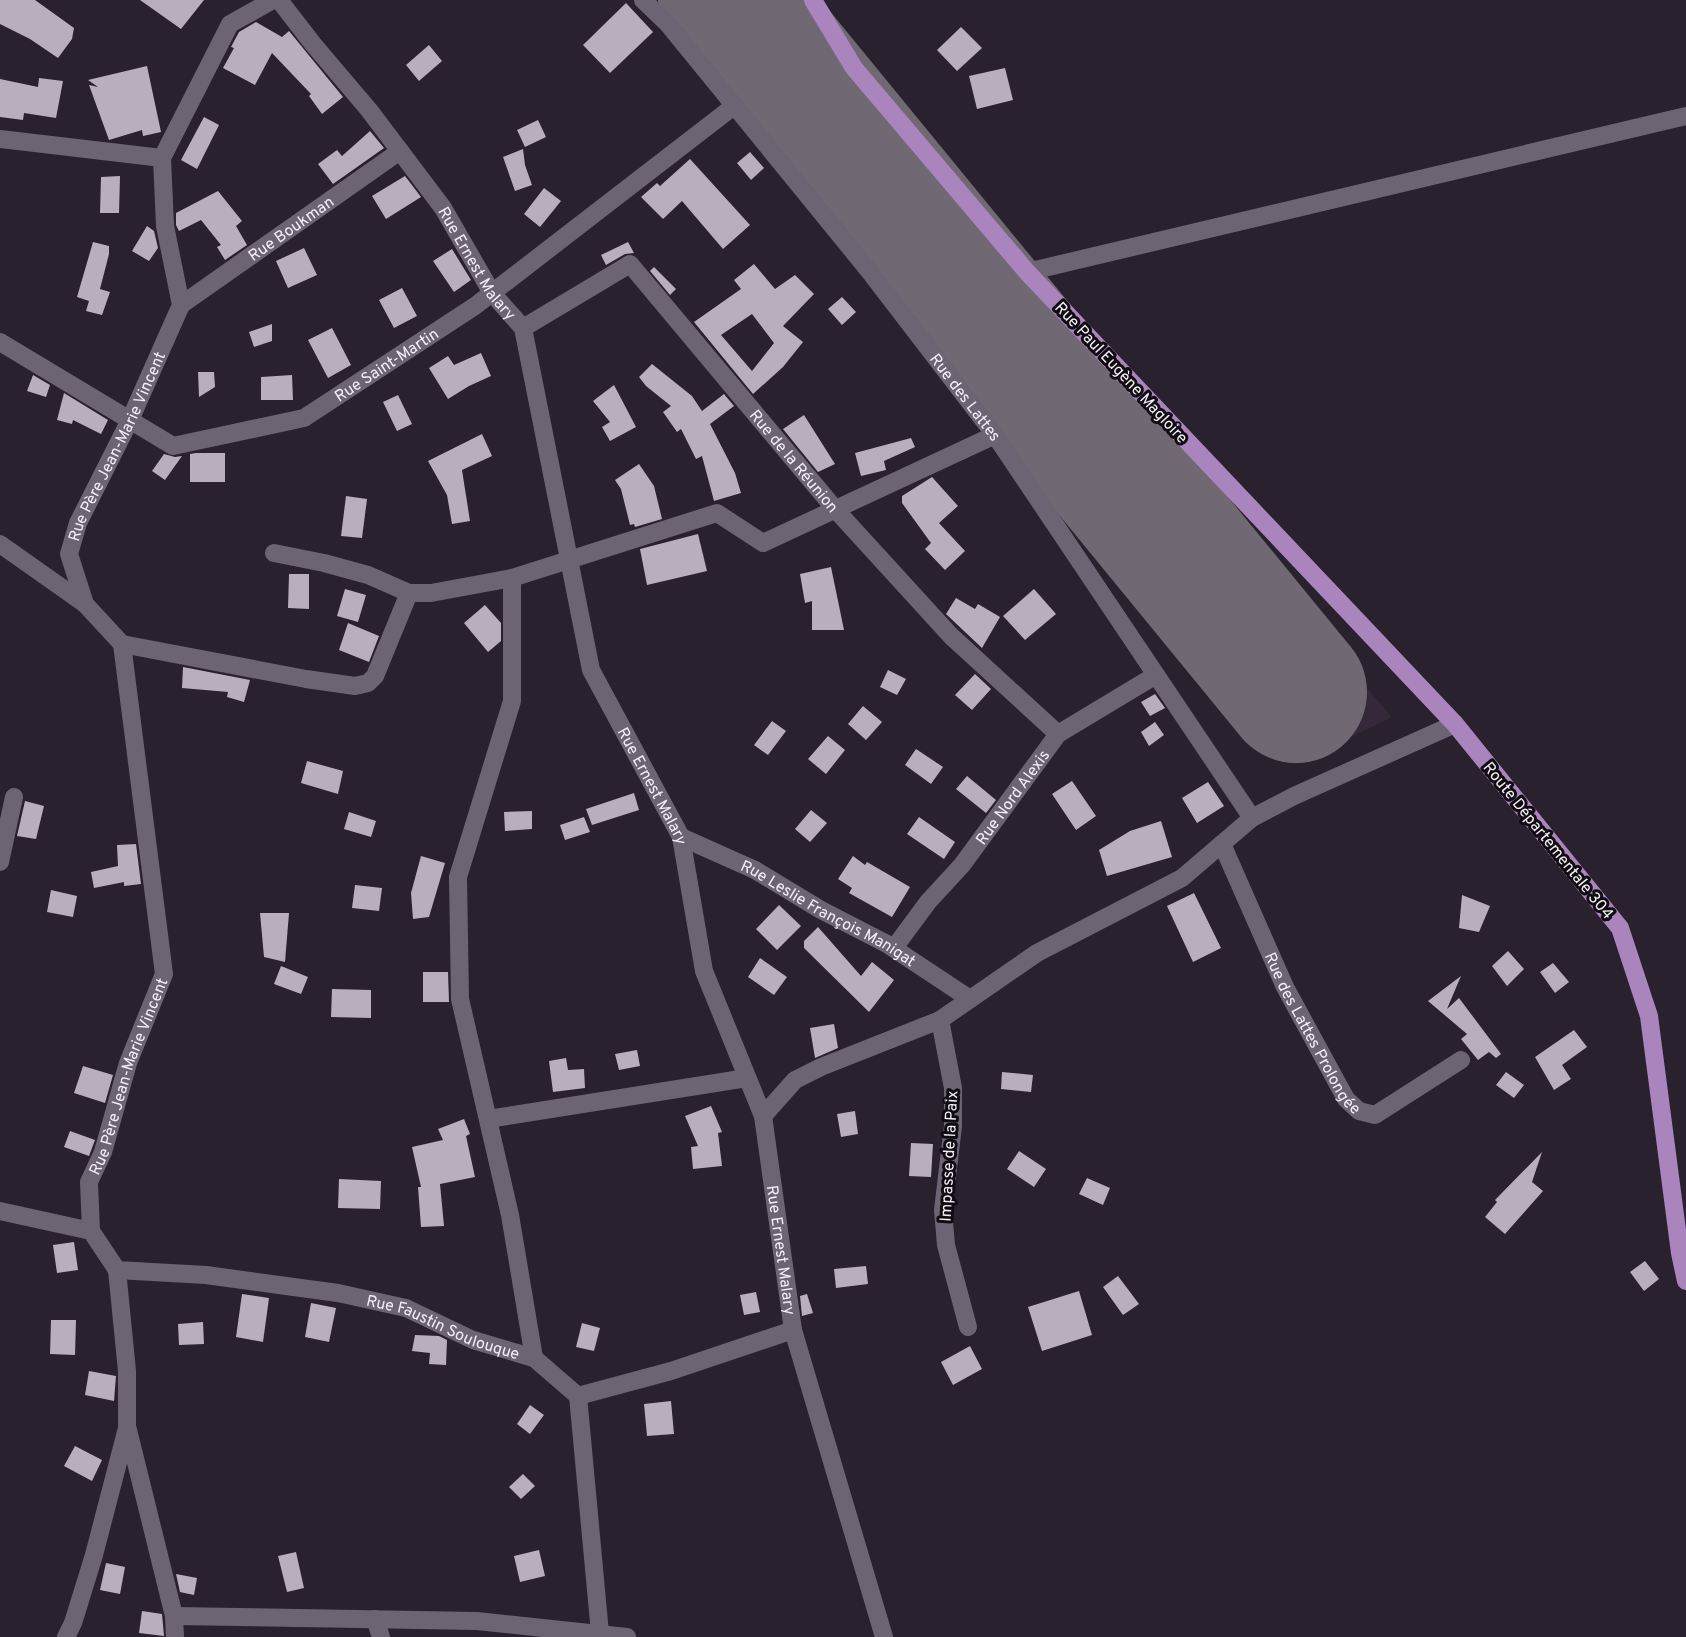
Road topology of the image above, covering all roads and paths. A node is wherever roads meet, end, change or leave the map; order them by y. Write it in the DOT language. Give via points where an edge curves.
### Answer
graph roads {
  1 [pos="273,0"];
  2 [pos="279,0"];
  3 [pos="643,0"];
  4 [pos="813,0"];
  5 [pos="734,106"];
  6 [pos="1686,116"];
  7 [pos="0,139"];
  8 [pos="400,151"];
  9 [pos="162,158"];
  10 [pos="1028,272"];
  11 [pos="492,293"];
  12 [pos="181,305"];
  13 [pos="523,328"];
  14 [pos="0,342"];
  15 [pos="130,420"];
  16 [pos="995,435"];
  17 [pos="835,509"];
  18 [pos="0,544"];
  19 [pos="274,553"];
  20 [pos="569,560"];
  21 [pos="513,578"];
  22 [pos="409,593"];
  23 [pos="85,604"];
  24 [pos="122,644"];
  25 [pos="1156,675"];
  26 [pos="1455,724"];
  27 [pos="1058,734"];
  28 [pos="14,797"];
  29 [pos="1252,818"];
  30 [pos="681,837"];
  31 [pos="1222,844"];
  32 [pos="0,862"];
  33 [pos="894,948"];
  34 [pos="970,999"];
  35 [pos="940,1020"];
  36 [pos="1461,1060"];
  37 [pos="747,1078"];
  38 [pos="762,1116"];
  39 [pos="488,1119"];
  40 [pos="0,1211"];
  41 [pos="1681,1229"];
  42 [pos="91,1231"];
  43 [pos="117,1270"];
  44 [pos="1686,1281"];
  45 [pos="968,1327"];
  46 [pos="793,1330"];
  47 [pos="534,1358"];
  48 [pos="578,1396"];
  49 [pos="127,1428"];
  50 [pos="174,1616"];
  51 [pos="375,1619"];
  52 [pos="481,1629"];
  53 [pos="600,1633"];
  54 [pos="66,1637"];
  55 [pos="175,1637"];
  56 [pos="381,1637"];
  57 [pos="627,1637"];
  58 [pos="884,1637"];
  1 -- 9 [label="street" via="230,24"];
  2 -- 8 [label="street, Rue Ernest Malary"];
  3 -- 5 [label="street, Rue des Lattes" via="668,24"];
  4 -- 10 [label="main road, Rue Paul Eugène Magloire" via="854,69"];
  5 -- 11 [label="street, Rue Saint-Martin"];
  5 -- 16 [label="street, Rue des Lattes" via="870,272"];
  6 -- 10 [label="street"];
  7 -- 9 [label="street"];
  8 -- 11 [label="street, Rue Ernest Malary" via="443,208"];
  8 -- 12 [label="street, Rue Boukman"];
  9 -- 12 [label="street" via="165,226"];
  10 -- 26 [label="main road, Rue Paul Eugène Magloire"];
  11 -- 13 [label="street, Rue Ernest Malary"];
  11 -- 15 [label="street, Rue Saint-Martin" via="304,418 173,446"];
  12 -- 15 [label="street, Rue Père Jean-Marie Vincent"];
  13 -- 17 [label="street, Rue de la Réunion" via="630,264"];
  13 -- 20 [label="street, Rue Ernest Malary"];
  14 -- 15 [label="street, Rue Saint-Martin"];
  15 -- 23 [label="street, Rue Père Jean-Marie Vincent" via="78,523 69,554"];
  16 -- 17 [label="street"];
  16 -- 25 [label="street, Rue des Lattes"];
  17 -- 20 [label="street" via="762,543 717,513"];
  17 -- 27 [label="street, Rue de la Réunion" via="951,636"];
  18 -- 23 [label="street"];
  19 -- 22 [label="street" via="368,575"];
  20 -- 21 [label="street"];
  20 -- 30 [label="street, Rue Ernest Malary" via="591,670"];
  21 -- 22 [label="street" via="431,593"];
  21 -- 39 [label="street" via="512,701 458,877 460,999"];
  22 -- 24 [label="street" via="375,676 368,683 355,686"];
  23 -- 24 [label="street, Rue Père Jean-Marie Vincent"];
  24 -- 42 [label="street, Rue Père Jean-Marie Vincent" via="164,974 128,1063 103,1152 89,1182"];
  25 -- 27 [label="street, Rue Nord Alexis"];
  25 -- 29 [label="street, Rue des Lattes"];
  26 -- 29 [label="street"];
  26 -- 41 [label="main road, Route Départementale 304" via="1620,928 1648,1016"];
  27 -- 33 [label="street, Rue Nord Alexis" via="962,865"];
  28 -- 32 [label="street"];
  29 -- 31 [label="street"];
  30 -- 33 [label="street, Rue Leslie François Manigat" via="755,870"];
  30 -- 37 [label="street, Rue Ernest Malary" via="704,971"];
  31 -- 34 [label="street" via="1182,878 1037,953"];
  31 -- 36 [label="street, Rue des Lattes Prolongée" via="1285,987 1346,1099 1359,1111 1375,1115"];
  33 -- 34 [label="street, Rue Leslie François Manigat"];
  34 -- 35 [label="street"];
  35 -- 38 [label="street" via="795,1080"];
  35 -- 45 [label="street, Impasse de la Paix" via="953,1088 953,1126 943,1210 946,1245"];
  37 -- 38 [label="street, Rue Ernest Malary"];
  37 -- 39 [label="street"];
  38 -- 46 [label="street, Rue Ernest Malary"];
  39 -- 47 [label="street" via="510,1215"];
  40 -- 42 [label="street"];
  41 -- 44 [label="main road, Route Départementale 304"];
  42 -- 43 [label="street"];
  43 -- 47 [label="street, Rue Faustin Soulouque" via="206,1275 338,1293 406,1308 472,1340"];
  43 -- 49 [label="street" via="128,1371"];
  46 -- 48 [label="street" via="671,1371"];
  46 -- 58 [label="street, Rue Ernest Malary"];
  47 -- 48 [label="street, Rue Faustin Soulouque"];
  48 -- 53 [label="street"];
  49 -- 50 [label="street"];
  49 -- 54 [label="street" via="94,1555"];
  50 -- 51 [label="street"];
  50 -- 55 [label="street"];
  51 -- 52 [label="street"];
  51 -- 56 [label="street"];
  52 -- 53 [label="street"];
  53 -- 57 [label="street"];
}
